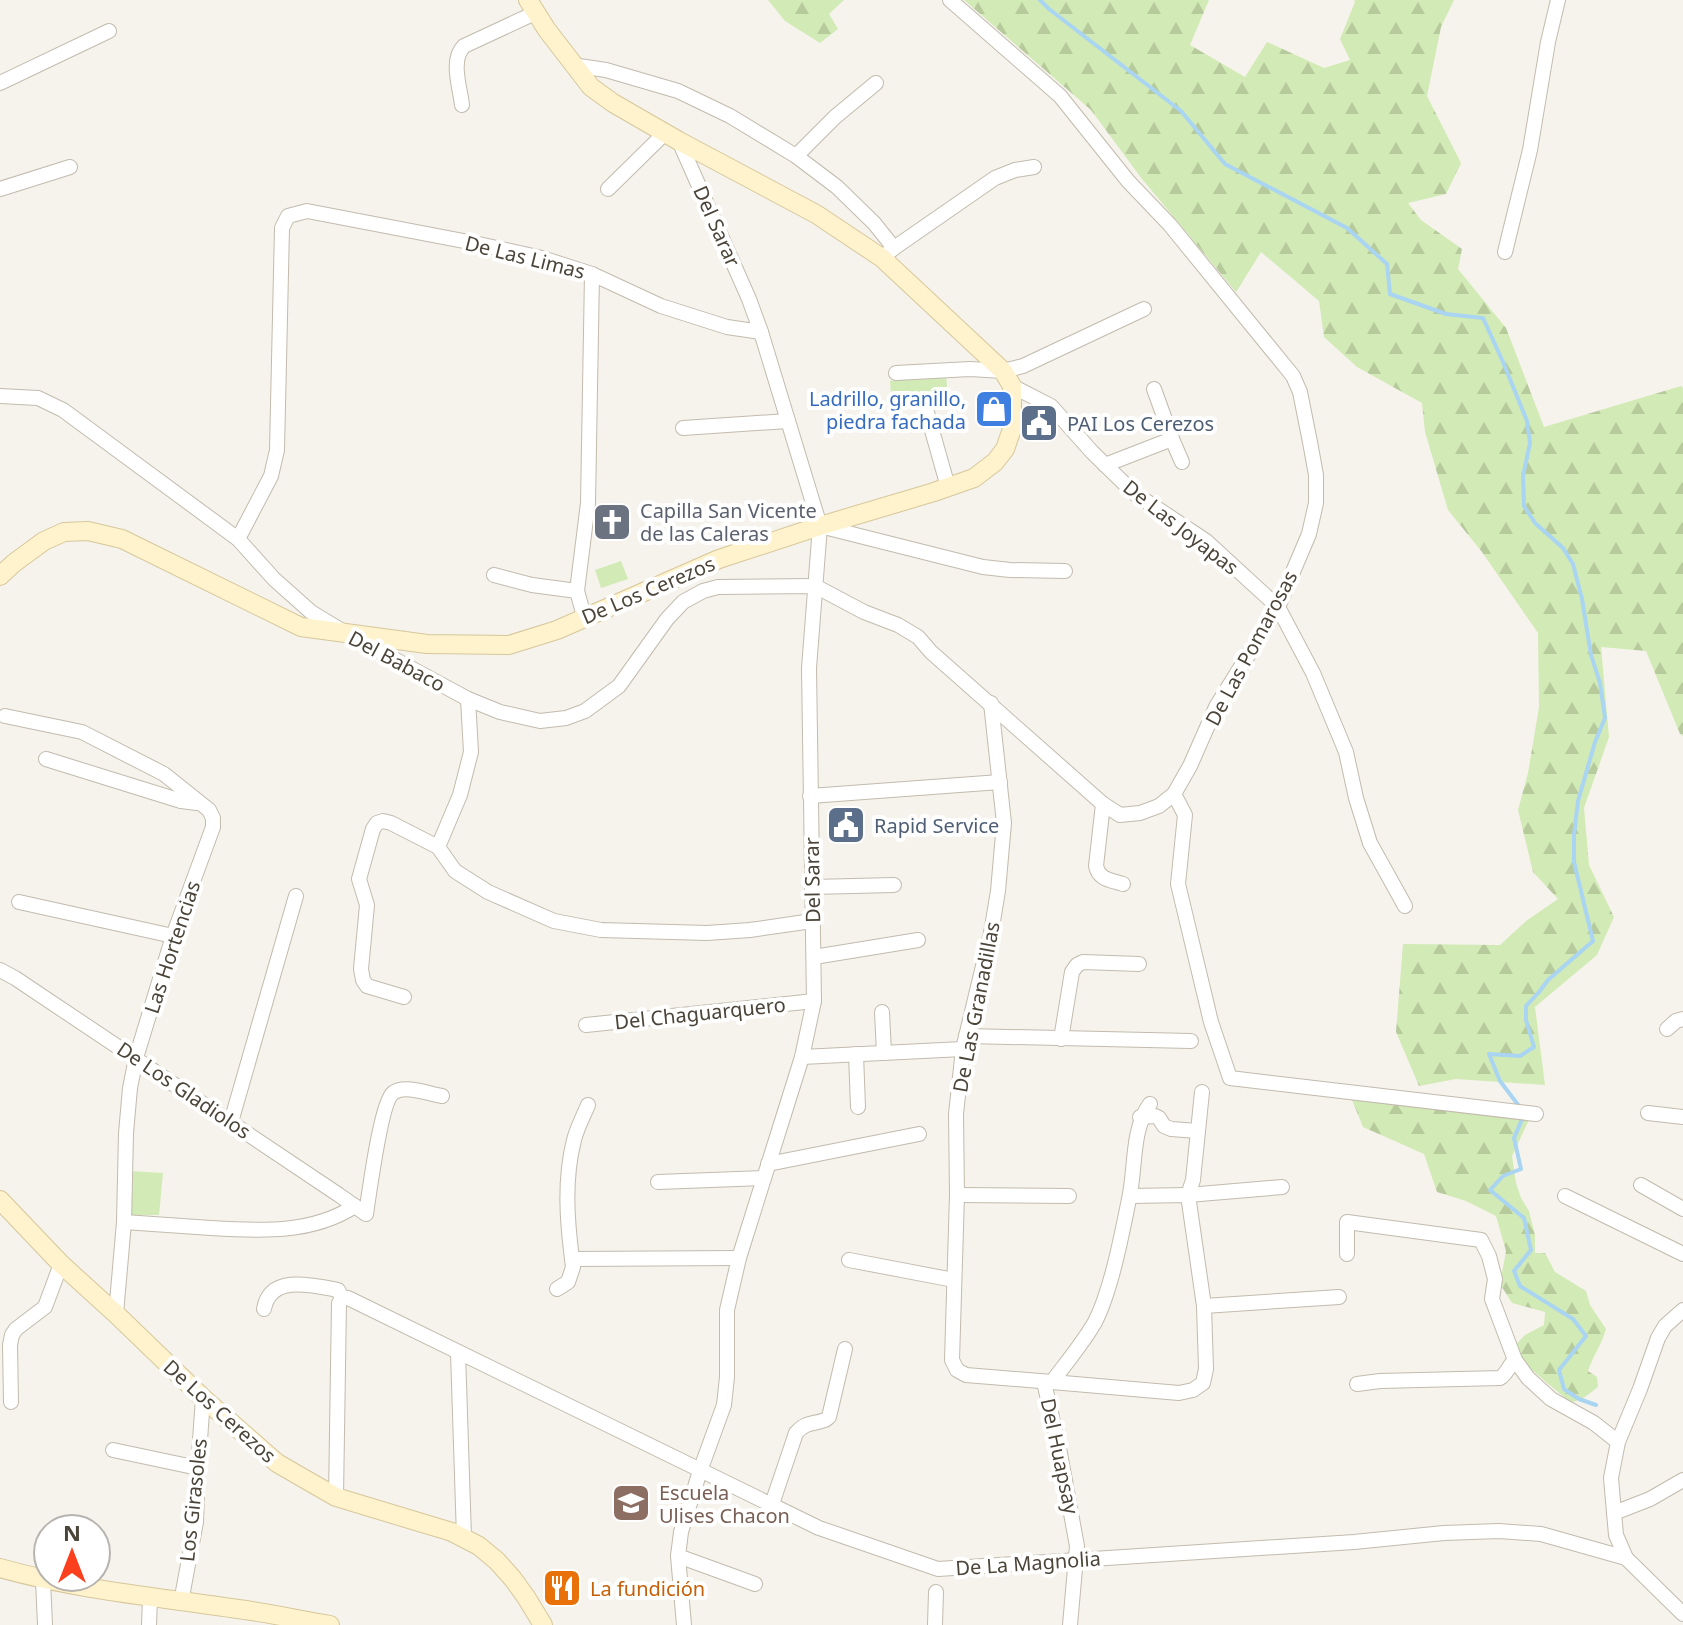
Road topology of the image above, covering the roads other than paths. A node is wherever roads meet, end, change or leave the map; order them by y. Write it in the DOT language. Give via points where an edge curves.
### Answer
graph roads {
  1 [pos="950,0"];
  2 [pos="1558,0"];
  3 [pos="531,6"];
  4 [pos="109,31"];
  5 [pos="572,65"];
  6 [pos="0,83"];
  7 [pos="876,83"];
  8 [pos="462,105"];
  9 [pos="672,137"];
  10 [pos="796,156"];
  11 [pos="70,167"];
  12 [pos="1034,167"];
  13 [pos="0,189"];
  14 [pos="608,189"];
  15 [pos="1505,252"];
  16 [pos="888,253"];
  17 [pos="592,274"];
  18 [pos="1144,309"];
  19 [pos="761,332"];
  20 [pos="896,373"];
  21 [pos="1007,378"];
  22 [pos="1154,389"];
  23 [pos="0,396"];
  24 [pos="926,409"];
  25 [pos="788,421"];
  26 [pos="683,428"];
  27 [pos="1172,439"];
  28 [pos="1182,462"];
  29 [pos="1105,465"];
  30 [pos="948,487"];
  31 [pos="820,526"];
  32 [pos="238,539"];
  33 [pos="1065,571"];
  34 [pos="494,575"];
  35 [pos="0,576"];
  36 [pos="815,586"];
  37 [pos="577,591"];
  38 [pos="1278,607"];
  39 [pos="584,616"];
  40 [pos="344,632"];
  41 [pos="468,699"];
  42 [pos="991,703"];
  43 [pos="5,716"];
  44 [pos="46,759"];
  45 [pos="1000,782"];
  46 [pos="1174,794"];
  47 [pos="810,796"];
  48 [pos="201,804"];
  49 [pos="1103,804"];
  50 [pos="438,847"];
  51 [pos="1123,884"];
  52 [pos="894,885"];
  53 [pos="812,887"];
  54 [pos="296,896"];
  55 [pos="19,902"];
  56 [pos="1405,906"];
  57 [pos="812,921"];
  58 [pos="173,936"];
  59 [pos="918,940"];
  60 [pos="814,957"];
  61 [pos="1139,964"];
  62 [pos="0,970"];
  63 [pos="404,997"];
  64 [pos="814,1001"];
  65 [pos="882,1012"];
  66 [pos="1683,1019"];
  67 [pos="586,1025"];
  68 [pos="1667,1029"];
  69 [pos="1061,1039"];
  70 [pos="1191,1041"];
  71 [pos="964,1042"];
  72 [pos="884,1053"];
  73 [pos="856,1054"];
  74 [pos="802,1057"];
  75 [pos="136,1058"];
  76 [pos="1202,1092"];
  77 [pos="442,1096"];
  78 [pos="588,1105"];
  79 [pos="858,1107"];
  80 [pos="1648,1113"];
  81 [pos="1536,1114"];
  82 [pos="1683,1117"];
  83 [pos="231,1122"];
  84 [pos="1198,1131"];
  85 [pos="919,1134"];
  86 [pos="766,1171"];
  87 [pos="658,1182"];
  88 [pos="1641,1185"];
  89 [pos="1282,1187"];
  90 [pos="957,1195"];
  91 [pos="1188,1195"];
  92 [pos="1069,1196"];
  93 [pos="1130,1196"];
  94 [pos="1565,1196"];
  95 [pos="0,1200"];
  96 [pos="1683,1209"];
  97 [pos="360,1210"];
  98 [pos="124,1222"];
  99 [pos="1347,1254"];
  100 [pos="1683,1254"];
  101 [pos="739,1258"];
  102 [pos="572,1259"];
  103 [pos="849,1260"];
  104 [pos="61,1264"];
  105 [pos="954,1280"];
  106 [pos="557,1289"];
  107 [pos="1339,1297"];
  108 [pos="342,1298"];
  109 [pos="1204,1306"];
  110 [pos="264,1309"];
  111 [pos="1683,1310"];
  112 [pos="116,1314"];
  113 [pos="845,1349"];
  114 [pos="458,1352"];
  115 [pos="1515,1360"];
  116 [pos="1048,1382"];
  117 [pos="1357,1384"];
  118 [pos="203,1398"];
  119 [pos="11,1402"];
  120 [pos="1618,1442"];
  121 [pos="113,1450"];
  122 [pos="198,1468"];
  123 [pos="700,1471"];
  124 [pos="1683,1480"];
  125 [pos="336,1497"];
  126 [pos="772,1504"];
  127 [pos="1614,1513"];
  128 [pos="464,1537"];
  129 [pos="678,1556"];
  130 [pos="1626,1558"];
  131 [pos="1076,1560"];
  132 [pos="0,1568"];
  133 [pos="32,1577"];
  134 [pos="755,1584"];
  135 [pos="112,1592"];
  136 [pos="936,1592"];
  137 [pos="44,1593"];
  138 [pos="150,1598"];
  139 [pos="181,1602"];
  140 [pos="1681,1608"];
  141 [pos="239,1617"];
  142 [pos="45,1625"];
  143 [pos="149,1625"];
  144 [pos="330,1625"];
  145 [pos="543,1625"];
  146 [pos="684,1625"];
  147 [pos="935,1625"];
  148 [pos="1070,1625"];
  1 -- 38 [label="street, De Las Pomarosas" via="1060,96 1293,376 1316,475 1316,503 1309,534"];
  2 -- 15 [label="street"];
  3 -- 5 [label="street"];
  3 -- 8 [label="street" via="458,52"];
  4 -- 6 [label="street"];
  5 -- 9 [label="street" via="613,103"];
  5 -- 10 [label="street" via="678,91"];
  7 -- 10 [label="street"];
  9 -- 14 [label="street"];
  9 -- 16 [label="street"];
  9 -- 19 [label="street, Del Sarar"];
  10 -- 16 [label="street" via="858,206"];
  11 -- 13 [label="street"];
  12 -- 16 [label="street" via="995,178"];
  16 -- 21 [label="street"];
  17 -- 19 [label="street, De Las Limas" via="661,306"];
  17 -- 32 [label="street, De Las Limas" via="542,258 307,211 288,216 282,228 277,450 271,476"];
  17 -- 37 [label="street" via="588,503"];
  18 -- 21 [label="street"];
  19 -- 25 [label="street, Del Sarar"];
  20 -- 21 [label="street" via="970,369"];
  21 -- 29 [label="street, De Las Joyapas" via="1051,406"];
  21 -- 30 [label="street, De Los Cerezos" via="1012,429 1005,449 974,478"];
  22 -- 27 [label="street"];
  23 -- 32 [label="street, Del Babaco" via="38,398 63,410"];
  24 -- 30 [label="street"];
  25 -- 26 [label="street"];
  25 -- 31 [label="street, Del Sarar"];
  27 -- 28 [label="street"];
  27 -- 29 [label="street"];
  29 -- 38 [label="street, De Las Joyapas" via="1134,493 1206,541"];
  30 -- 31 [label="street, De Los Cerezos"];
  31 -- 33 [label="street" via="983,567"];
  31 -- 36 [label="street, Del Sarar"];
  31 -- 39 [label="street, De Los Cerezos" via="717,560"];
  32 -- 40 [label="street, Del Babaco" via="311,612"];
  34 -- 37 [label="street"];
  35 -- 40 [label="street, De Los Cerezos" via="44,541 64,532 88,531 122,539 301,627"];
  36 -- 41 [label="street, Del Babaco" via="703,591 667,619 619,686 566,718 540,721"];
  36 -- 42 [label="street" via="918,637"];
  36 -- 47 [label="street, Del Sarar" via="809,668"];
  37 -- 39 [label="street"];
  38 -- 46 [label="street, De Las Pomarosas" via="1216,707"];
  38 -- 56 [label="street, De Las Joyapas" via="1346,752 1370,843"];
  39 -- 40 [label="street, De Los Cerezos" via="509,645 427,644"];
  40 -- 41 [label="street, Del Babaco"];
  41 -- 50 [label="street" via="471,752"];
  42 -- 45 [label="street, De Las Granadillas"];
  42 -- 49 [label="street"];
  43 -- 48 [label="street" via="82,732 164,774"];
  44 -- 48 [label="street"];
  45 -- 47 [label="street"];
  45 -- 71 [label="street, De Las Granadillas" via="1004,823 998,891"];
  46 -- 49 [label="street" via="1140,813 1120,815"];
  46 -- 81 [label="street" via="1185,815 1178,884 1230,1078"];
  47 -- 53 [label="street, Del Sarar"];
  48 -- 58 [label="street, Las Hortencias" via="209,810 213,827"];
  49 -- 51 [label="street" via="1096,866 1103,879"];
  50 -- 57 [label="street" via="455,871 488,892 577,926 707,933"];
  50 -- 63 [label="street" via="391,823 377,823 359,879 367,905 363,980 367,986"];
  52 -- 53 [label="street"];
  53 -- 57 [label="street, Del Sarar"];
  54 -- 83 [label="street"];
  55 -- 58 [label="street"];
  57 -- 60 [label="street, Del Sarar"];
  58 -- 75 [label="street, Las Hortencias"];
  59 -- 60 [label="street"];
  60 -- 64 [label="street, Del Sarar"];
  61 -- 69 [label="street" via="1077,965"];
  62 -- 75 [label="street, De Los Gladiolos"];
  64 -- 67 [label="street, Del Chaguarquero"];
  64 -- 74 [label="street, Del Sarar"];
  65 -- 72 [label="street"];
  66 -- 68 [label="street"];
  69 -- 70 [label="street"];
  69 -- 71 [label="street"];
  71 -- 72 [label="street"];
  71 -- 90 [label="street, De Las Granadillas" via="956,1114"];
  72 -- 73 [label="street"];
  73 -- 74 [label="street"];
  73 -- 79 [label="street"];
  74 -- 86 [label="street, Del Sarar"];
  75 -- 83 [label="street, De Los Gladiolos"];
  75 -- 98 [label="street, Las Hortencias" via="126,1133"];
  76 -- 84 [label="street"];
  77 -- 97 [label="street" via="398,1090 388,1099"];
  78 -- 102 [label="street" via="574,1140 568,1178"];
  80 -- 82 [label="street"];
  83 -- 97 [label="street, De Los Gladiolos"];
  84 -- 91 [label="street"];
  84 -- 93 [label="street" via="1171,1129 1145,1111"];
  85 -- 86 [label="street"];
  86 -- 87 [label="street"];
  86 -- 101 [label="street, Del Sarar"];
  88 -- 96 [label="street"];
  89 -- 91 [label="street"];
  90 -- 92 [label="street"];
  90 -- 105 [label="street, De Las Granadillas"];
  91 -- 93 [label="street"];
  91 -- 109 [label="street"];
  93 -- 116 [label="street" via="1094,1324"];
  94 -- 100 [label="street"];
  95 -- 104 [label="street, De Los Cerezos"];
  97 -- 98 [label="street" via="295,1229"];
  98 -- 112 [label="street, Las Hortencias"];
  99 -- 115 [label="street" via="1347,1222 1481,1240 1495,1279 1492,1299"];
  101 -- 102 [label="street"];
  101 -- 123 [label="street, Del Sarar" via="726,1323 727,1390"];
  102 -- 106 [label="street" via="568,1282"];
  103 -- 105 [label="street"];
  104 -- 112 [label="street, De Los Cerezos"];
  104 -- 119 [label="street" via="45,1307 12,1335"];
  105 -- 116 [label="street, De Las Granadillas" via="952,1360 957,1370"];
  107 -- 109 [label="street"];
  108 -- 110 [label="street, De La Magnolia" via="338,1290 282,1284 269,1295"];
  108 -- 114 [label="street, De La Magnolia"];
  108 -- 125 [label="street"];
  109 -- 116 [label="street" via="1206,1369 1203,1383 1193,1390"];
  111 -- 120 [label="street" via="1660,1334"];
  112 -- 118 [label="street, De Los Cerezos"];
  113 -- 126 [label="street" via="829,1417 796,1433"];
  114 -- 123 [label="street, De La Magnolia"];
  114 -- 128 [label="street"];
  115 -- 117 [label="street" via="1500,1378"];
  115 -- 120 [label="street" via="1551,1399"];
  116 -- 131 [label="street, Del Huapsay"];
  118 -- 122 [label="street, Los Girasoles"];
  118 -- 125 [label="street, De Los Cerezos" via="277,1463"];
  120 -- 127 [label="street" via="1611,1478"];
  121 -- 122 [label="street"];
  122 -- 139 [label="street, Los Girasoles" via="196,1522"];
  123 -- 126 [label="street, De La Magnolia"];
  123 -- 129 [label="street, Del Sarar"];
  124 -- 127 [label="street"];
  125 -- 128 [label="street, De Los Cerezos"];
  126 -- 131 [label="street, De La Magnolia" via="819,1528 938,1569"];
  127 -- 130 [label="street"];
  128 -- 145 [label="street, De Los Cerezos" via="497,1561"];
  129 -- 134 [label="street"];
  129 -- 146 [label="street, Del Sarar"];
  130 -- 131 [label="street, De La Magnolia" via="1541,1534 1499,1531"];
  130 -- 140 [label="street"];
  131 -- 148 [label="street, Del Huapsay"];
  132 -- 133 [label="street"];
  135 -- 138 [label="street"];
  136 -- 147 [label="street"];
  137 -- 142 [label="street"];
  138 -- 139 [label="street"];
  138 -- 143 [label="street"];
  139 -- 141 [label="street"];
  141 -- 144 [label="street"];
}
